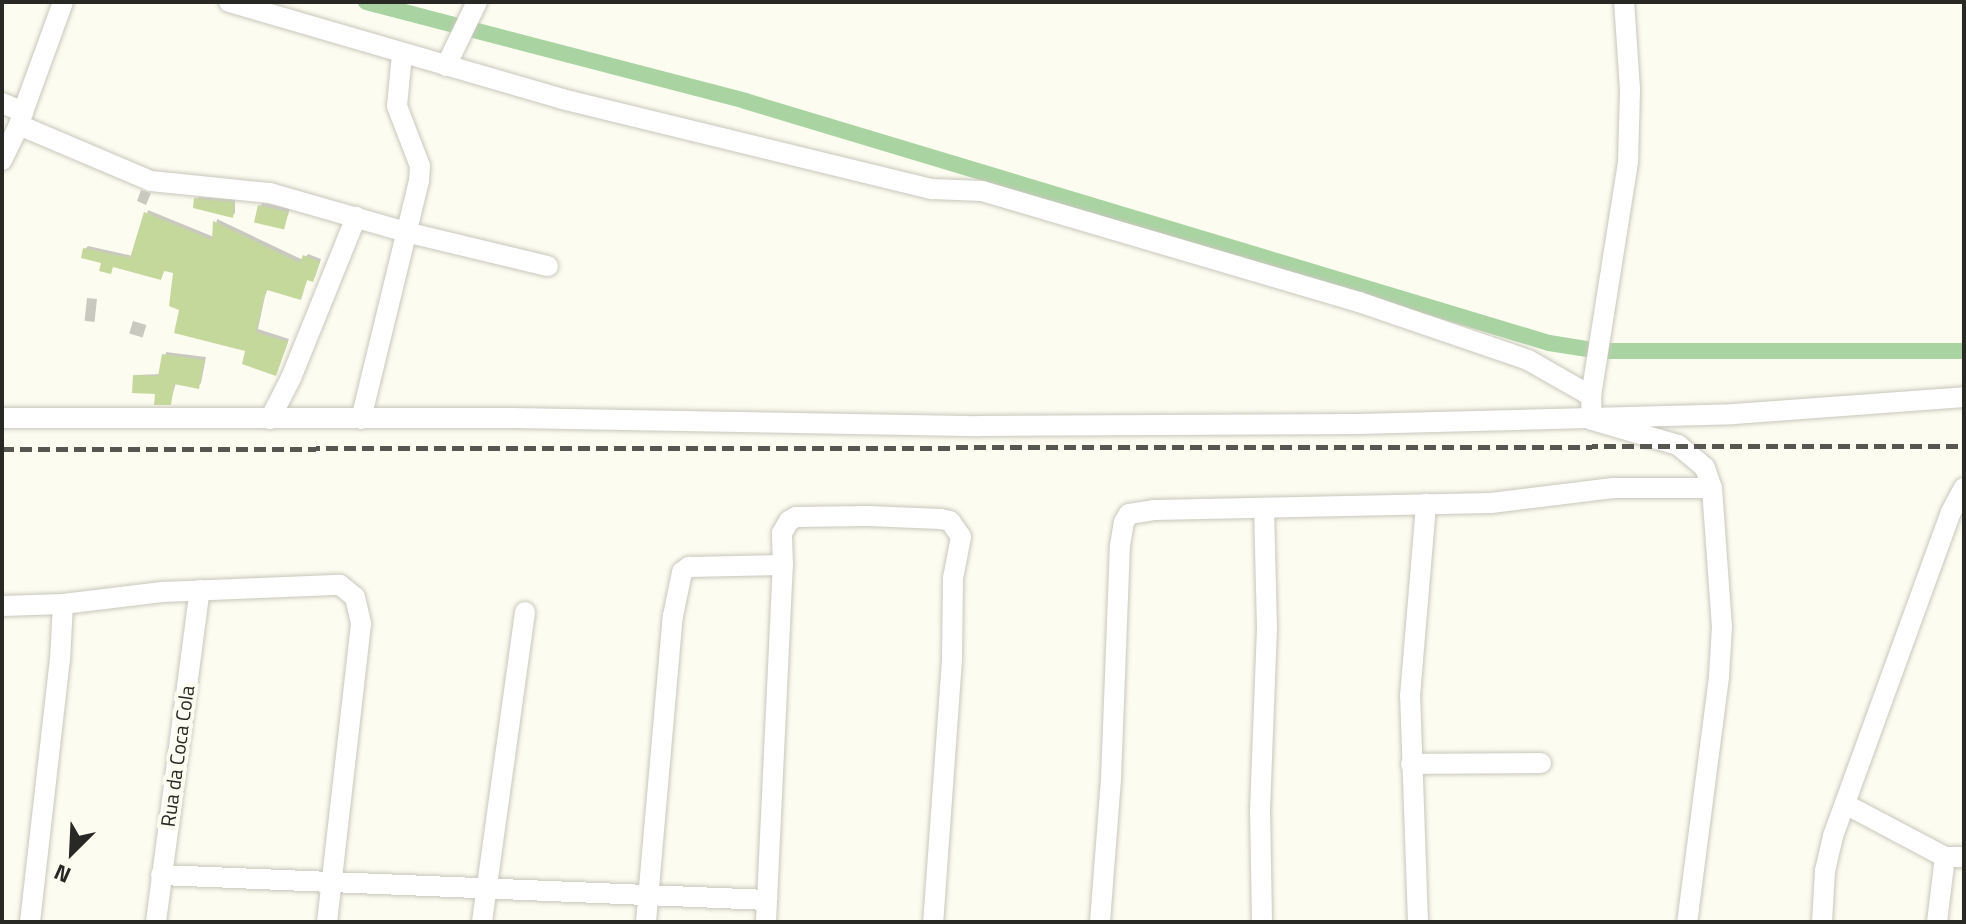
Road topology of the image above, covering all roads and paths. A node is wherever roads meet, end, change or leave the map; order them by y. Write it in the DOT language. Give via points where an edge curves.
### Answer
graph roads {
  1 [pos="63,2"];
  2 [pos="229,2"];
  3 [pos="477,2"];
  4 [pos="1624,2"];
  5 [pos="402,54"];
  6 [pos="446,66"];
  7 [pos="2,103"];
  8 [pos="21,118"];
  9 [pos="2,160"];
  10 [pos="356,217"];
  11 [pos="406,232"];
  12 [pos="548,266"];
  13 [pos="1591,396"];
  14 [pos="1964,397"];
  15 [pos="2,418"];
  16 [pos="270,419"];
  17 [pos="361,419"];
  18 [pos="1592,420"];
  19 [pos="1712,488"];
  20 [pos="1964,488"];
  21 [pos="1426,504"];
  22 [pos="1264,509"];
  23 [pos="783,565"];
  24 [pos="200,590"];
  25 [pos="63,604"];
  26 [pos="2,606"];
  27 [pos="525,612"];
  28 [pos="1541,763"];
  29 [pos="1411,764"];
  30 [pos="1845,804"];
  31 [pos="1954,857"];
  32 [pos="161,875"];
  33 [pos="333,882"];
  34 [pos="487,887"];
  35 [pos="651,895"];
  36 [pos="767,900"];
  37 [pos="30,922"];
  38 [pos="156,922"];
  39 [pos="327,922"];
  40 [pos="482,922"];
  41 [pos="646,922"];
  42 [pos="766,922"];
  43 [pos="933,922"];
  44 [pos="1100,922"];
  45 [pos="1262,922"];
  46 [pos="1418,922"];
  47 [pos="1687,922"];
  48 [pos="1822,922"];
  49 [pos="1937,922"];
  1 -- 8 [label="street"];
  2 -- 5 [label="street"];
  3 -- 6 [label="street"];
  4 -- 13 [label="street" via="1628,162"];
  5 -- 6 [label="street"];
  5 -- 11 [label="street" via="397,106 420,166"];
  6 -- 13 [label="street" via="932,189 982,191 1509,351"];
  7 -- 8 [label="street"];
  8 -- 9 [label="street"];
  8 -- 10 [label="street" via="151,181 270,193"];
  10 -- 11 [label="street"];
  10 -- 16 [label="street"];
  11 -- 12 [label="street"];
  11 -- 17 [label="street"];
  13 -- 18 [label="street"];
  14 -- 18 [label="street"];
  15 -- 16 [label="street"];
  16 -- 17 [label="street"];
  17 -- 18 [label="street" via="1100,426"];
  18 -- 19 [label="street" via="1678,445 1705,468"];
  19 -- 21 [label="street" via="1613,488 1491,503"];
  19 -- 47 [label="street" via="1721,651"];
  20 -- 30 [label="street"];
  21 -- 22 [label="street"];
  21 -- 29 [label="street" via="1411,654"];
  22 -- 44 [label="street" via="1137,511 1124,522"];
  22 -- 45 [label="street"];
  23 -- 35 [label="street" via="689,567 680,576"];
  23 -- 36 [label="street"];
  23 -- 43 [label="street" via="782,533 796,517 929,517 950,521 961,537 953,578"];
  24 -- 25 [label="street"];
  24 -- 32 [label="street, Rua da Coca Cola"];
  24 -- 33 [label="street" via="340,585 355,597 361,624"];
  25 -- 26 [label="street"];
  25 -- 37 [label="street"];
  27 -- 34 [label="street"];
  28 -- 29 [label="street"];
  29 -- 46 [label="street"];
  30 -- 31 [label="street"];
  30 -- 48 [label="street" via="1827,855"];
  31 -- 49 [label="street"];
  32 -- 33 [label="street"];
  32 -- 38 [label="street, Rua da Coca Cola"];
  33 -- 34 [label="street"];
  33 -- 39 [label="street"];
  34 -- 35 [label="street"];
  34 -- 40 [label="street"];
  35 -- 36 [label="street"];
  35 -- 41 [label="street"];
  36 -- 42 [label="street"];
}
